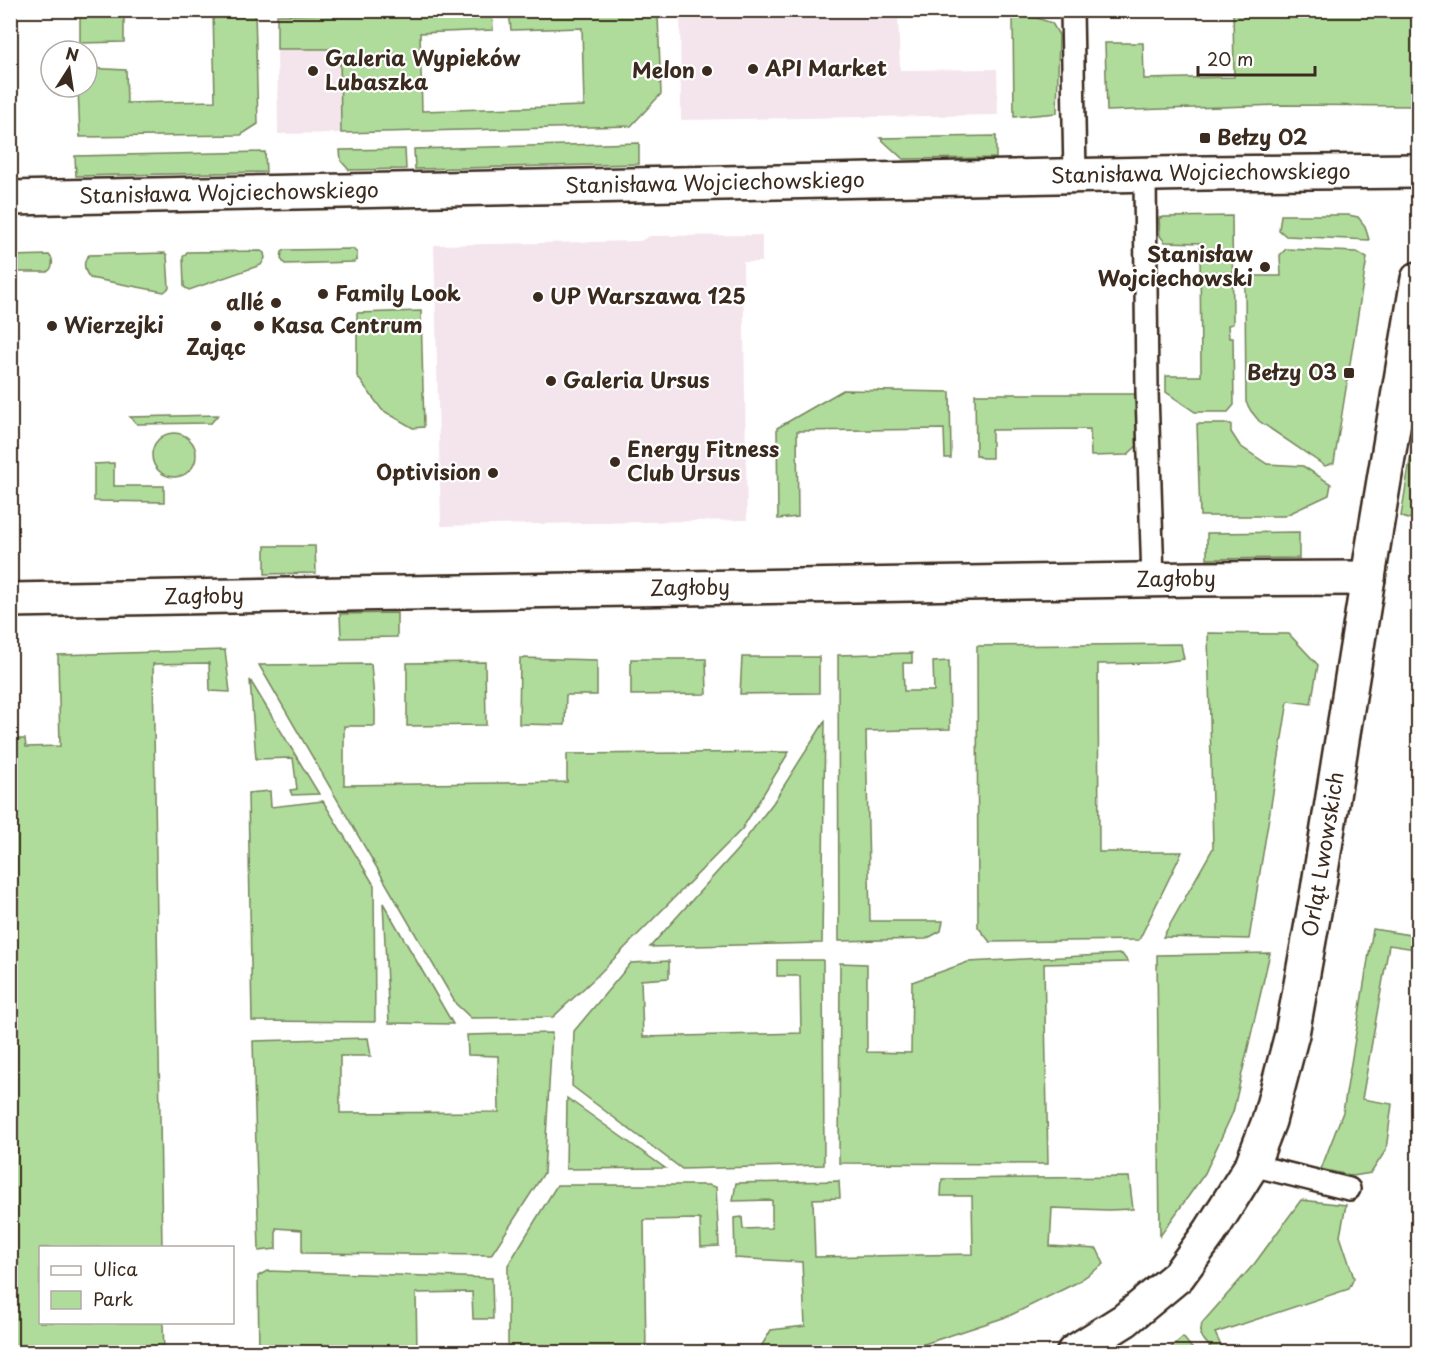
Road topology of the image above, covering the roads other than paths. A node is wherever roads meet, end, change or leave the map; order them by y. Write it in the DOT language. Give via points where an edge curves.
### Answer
graph roads {
  1 [pos="1072,10"];
  2 [pos="1419,171"];
  3 [pos="1145,175"];
  4 [pos="1075,176"];
  5 [pos="10,198"];
  6 [pos="1419,279"];
  7 [pos="1368,578"];
  8 [pos="1153,580"];
  9 [pos="10,600"];
  10 [pos="1252,1165"];
  11 [pos="1348,1189"];
  12 [pos="1074,1353"];
  1 -- 4 [label="lane"];
  2 -- 3 [label="street, Stanisława Wojciechowskiego"];
  3 -- 4 [label="street, Stanisława Wojciechowskiego"];
  3 -- 8 [label="lane"];
  4 -- 5 [label="street, Stanisława Wojciechowskiego"];
  6 -- 7 [label="street, Orląt Lwowskich"];
  7 -- 8 [label="street, Zagłoby"];
  7 -- 10 [label="street, Orląt Lwowskich" via="1292,1034 1269,1121"];
  8 -- 9 [label="street, Zagłoby"];
  10 -- 11 [label="lane"];
  10 -- 12 [label="street, Orląt Lwowskich" via="1178,1276 1125,1320"];
}
